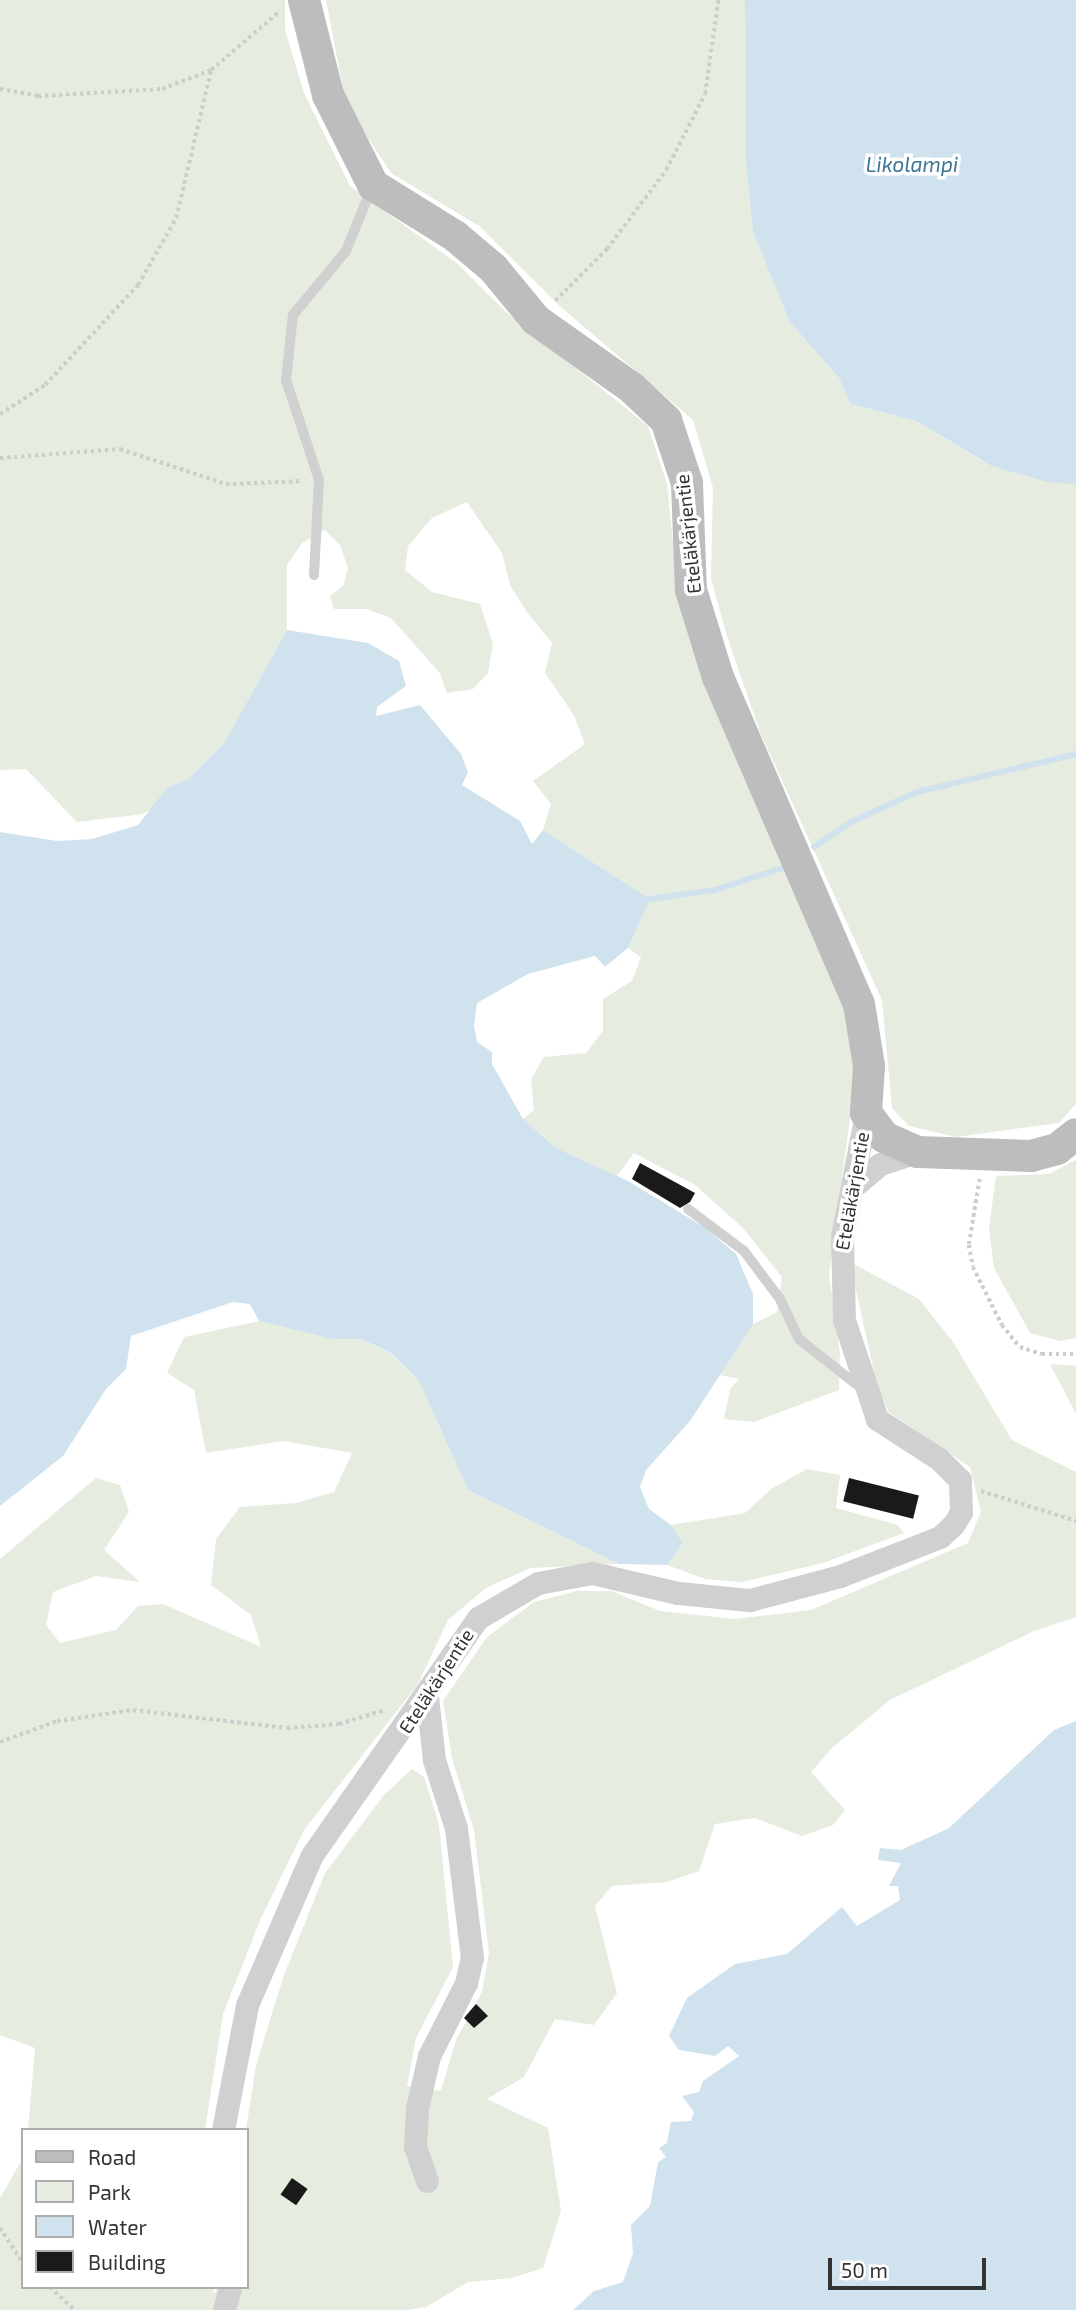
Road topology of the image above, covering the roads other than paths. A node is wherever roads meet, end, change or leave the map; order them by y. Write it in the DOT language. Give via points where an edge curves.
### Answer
graph roads {
  1 [pos="293,4"];
  2 [pos="373,185"];
  3 [pos="314,575"];
  4 [pos="866,1113"];
  5 [pos="1076,1134"];
  6 [pos="918,1152"];
  7 [pos="854,1186"];
  8 [pos="688,1209"];
  9 [pos="864,1390"];
  10 [pos="427,1697"];
  11 [pos="223,2128"];
  12 [pos="427,2181"];
  13 [pos="229,2289"];
  14 [pos="224,2310"];
  1 -- 2 [label="street" via="328,95"];
  2 -- 3 [label="lane" via="346,251 293,315 286,380 319,480"];
  2 -- 4 [label="street, Eteläkärjentie" via="455,236 493,268 536,320 632,388 666,419 687,483 691,590 718,677 859,1004 869,1066"];
  4 -- 6 [label="street" via="884,1137"];
  4 -- 7 [label="street, Eteläkärjentie"];
  5 -- 6 [label="street" via="1057,1149 1031,1156 981,1158"];
  6 -- 7 [label="street" via="880,1164"];
  7 -- 9 [label="street, Eteläkärjentie" via="842,1237 841,1292"];
  8 -- 9 [label="lane" via="744,1251 780,1299 799,1339"];
  9 -- 10 [label="street, Eteläkärjentie" via="877,1419 939,1459 960,1480 961,1511 940,1536 840,1576 750,1600 678,1593 592,1573 538,1583 478,1618 455,1644"];
  10 -- 11 [label="street, Eteläkärjentie" via="312,1855 247,2005"];
  10 -- 12 [label="street" via="434,1760 456,1828 472,1958 466,1983 429,2056 417,2108 415,2147"];
  13 -- 14 [label="street"];
}
